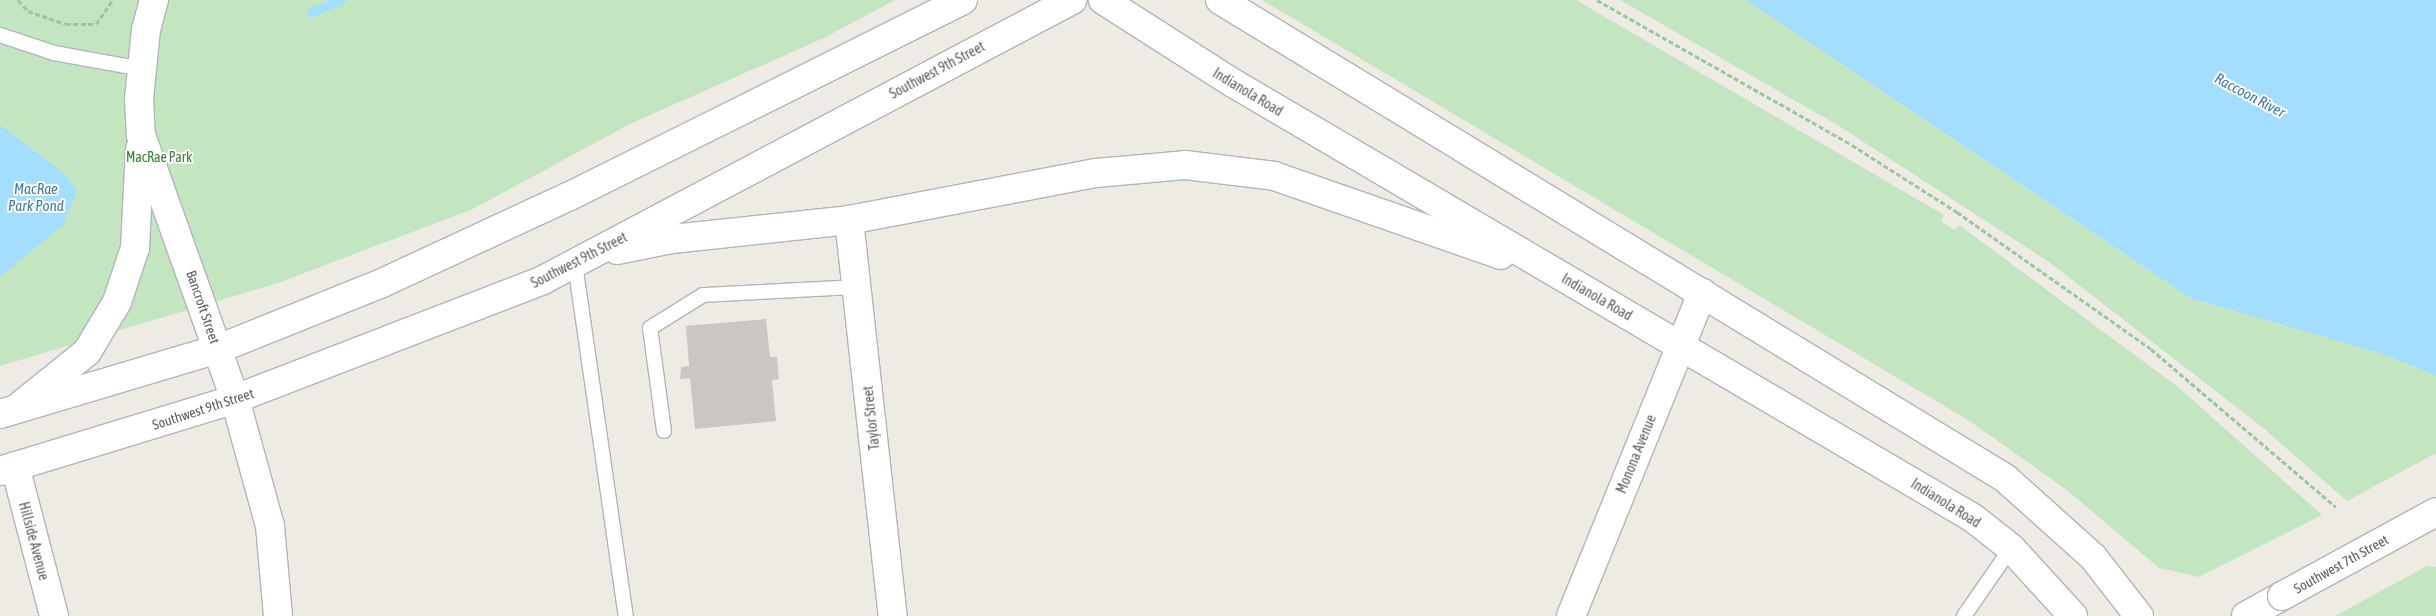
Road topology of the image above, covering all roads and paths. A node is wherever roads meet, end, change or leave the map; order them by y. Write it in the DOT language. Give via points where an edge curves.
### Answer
graph roads {
  1 [pos="18,0"];
  2 [pos="113,0"];
  3 [pos="154,0"];
  4 [pos="1072,0"];
  5 [pos="1103,0"];
  6 [pos="1220,0"];
  7 [pos="1597,0"];
  8 [pos="960,1"];
  9 [pos="0,36"];
  10 [pos="142,69"];
  11 [pos="141,135"];
  12 [pos="849,220"];
  13 [pos="583,260"];
  14 [pos="1559,275"];
  15 [pos="856,287"];
  16 [pos="1702,293"];
  17 [pos="1680,345"];
  18 [pos="218,349"];
  19 [pos="236,400"];
  20 [pos="0,414"];
  21 [pos="664,431"];
  22 [pos="7,468"];
  23 [pos="2336,507"];
  24 [pos="2436,512"];
  25 [pos="2011,548"];
  26 [pos="54,616"];
  27 [pos="278,616"];
  28 [pos="626,616"];
  29 [pos="893,616"];
  30 [pos="1571,616"];
  31 [pos="1964,616"];
  32 [pos="2073,616"];
  33 [pos="2139,616"];
  34 [pos="2246,616"];
  1 -- 2 [label="path" via="28,11 66,24 96,24"];
  3 -- 10 [label="main road, Bancroft Street"];
  4 -- 13 [label="main road, Southwest 9th Street"];
  5 -- 14 [label="main road, Indianola Road" via="1224,78"];
  6 -- 16 [label="main road"];
  7 -- 23 [label="path" via="1852,145 1957,212 2151,349"];
  8 -- 18 [label="main road" via="561,201 380,284"];
  9 -- 10 [label="lane" via="54,53"];
  10 -- 11 [label="main road, Bancroft Street"];
  11 -- 18 [label="main road, Bancroft Street"];
  11 -- 20 [label="main road" via="135,248 117,302 87,352 14,410"];
  12 -- 13 [label="main road" via="672,239"];
  12 -- 14 [label="main road" via="1096,173 1185,165 1274,176"];
  12 -- 15 [label="main road, Taylor Street"];
  13 -- 19 [label="main road, Southwest 9th Street"];
  13 -- 28 [label="lane"];
  14 -- 17 [label="main road, Indianola Road"];
  15 -- 21 [label="lane" via="703,295 650,328"];
  15 -- 29 [label="main road, Taylor Street"];
  16 -- 17 [label="main road, Monona Avenue"];
  16 -- 33 [label="main road" via="2005,478 2093,557"];
  17 -- 25 [label="main road, Indianola Road" via="1973,518"];
  17 -- 30 [label="main road, Monona Avenue"];
  18 -- 19 [label="main road, Bancroft Street"];
  18 -- 20 [label="main road"];
  19 -- 22 [label="main road, Southwest 9th Street"];
  19 -- 27 [label="main road, Bancroft Street" via="270,526"];
  22 -- 26 [label="main road, Hillside Avenue"];
  24 -- 34 [label="main road, Southwest 7th Street, bridge"];
  25 -- 31 [label="lane"];
  25 -- 32 [label="main road, Indianola Road"];
}
